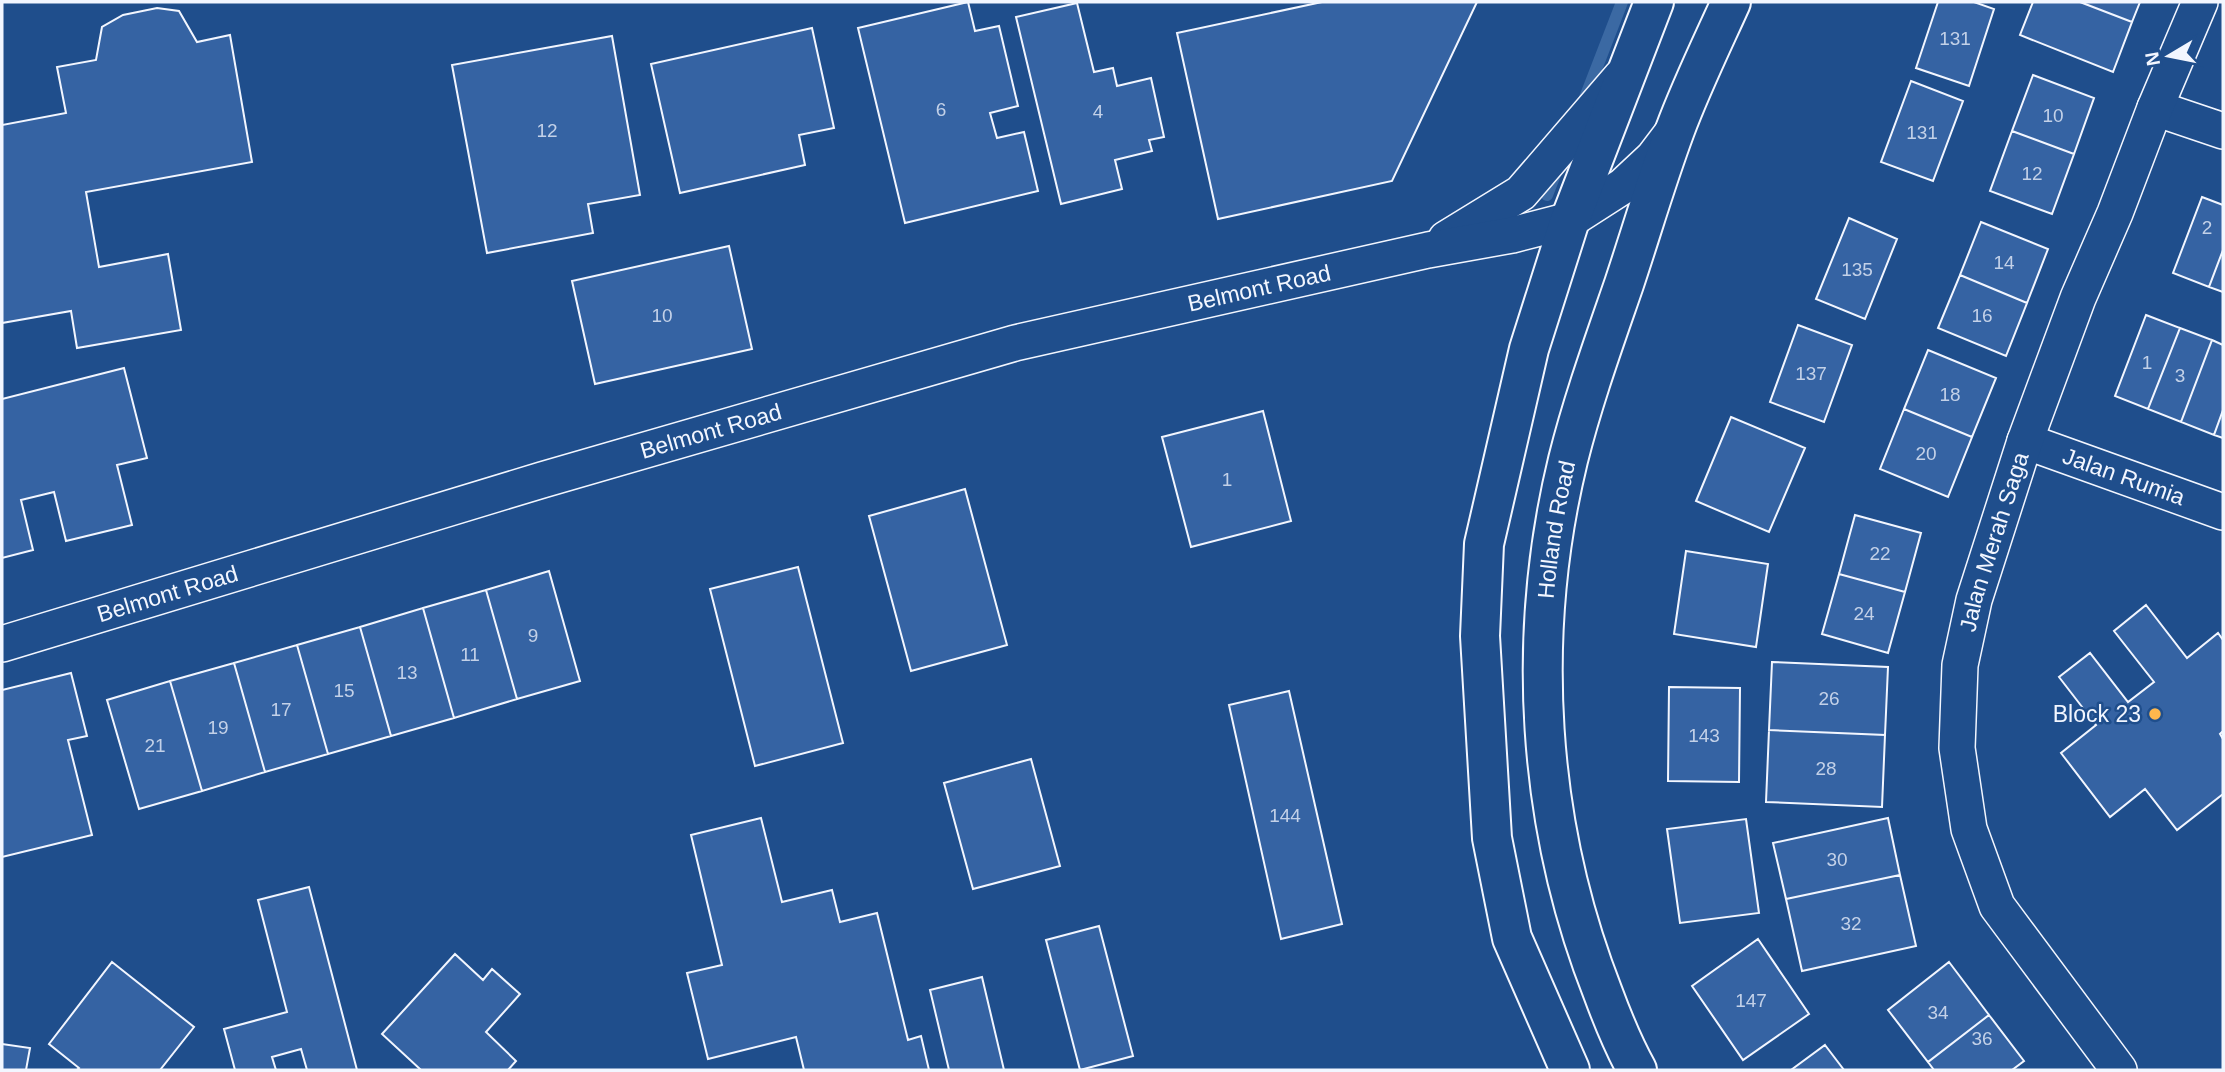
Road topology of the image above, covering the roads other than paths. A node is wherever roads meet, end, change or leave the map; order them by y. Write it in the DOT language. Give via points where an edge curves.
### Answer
graph roads {
  1 [pos="1654,2"];
  2 [pos="1731,2"];
  3 [pos="2200,2"];
  4 [pos="1630,66"];
  5 [pos="2155,108"];
  6 [pos="1676,128"];
  7 [pos="2223,131"];
  8 [pos="1570,220"];
  9 [pos="1428,250"];
  10 [pos="2025,441"];
  11 [pos="2223,512"];
  12 [pos="2,643"];
  13 [pos="1570,1070"];
  14 [pos="1637,1070"];
  15 [pos="2119,1070"];
  1 -- 4 [label="main road"];
  2 -- 6 [label="main road, Holland Road"];
  3 -- 5 [label="street, Jalan Merah Saga"];
  4 -- 8 [label="main road"];
  4 -- 9 [label="street, Belmont Road" via="1521,193"];
  5 -- 7 [label="street"];
  5 -- 10 [label="street, Jalan Merah Saga"];
  6 -- 8 [label="street, Belmont Road" via="1639,173"];
  6 -- 14 [label="main road, Holland Road" via="1568,461 1546,608 1546,764 1555,829 1590,960"];
  8 -- 9 [label="street, Belmont Road"];
  8 -- 13 [label="main road" via="1529,349 1484,544 1480,636 1492,838 1512,938"];
  9 -- 12 [label="street, Belmont Road" via="1015,343"];
  10 -- 11 [label="street, Jalan Rumia"];
  10 -- 15 [label="street, Jalan Merah Saga" via="1974,600 1960,665 1956,748 1969,829 1997,906"];
}
